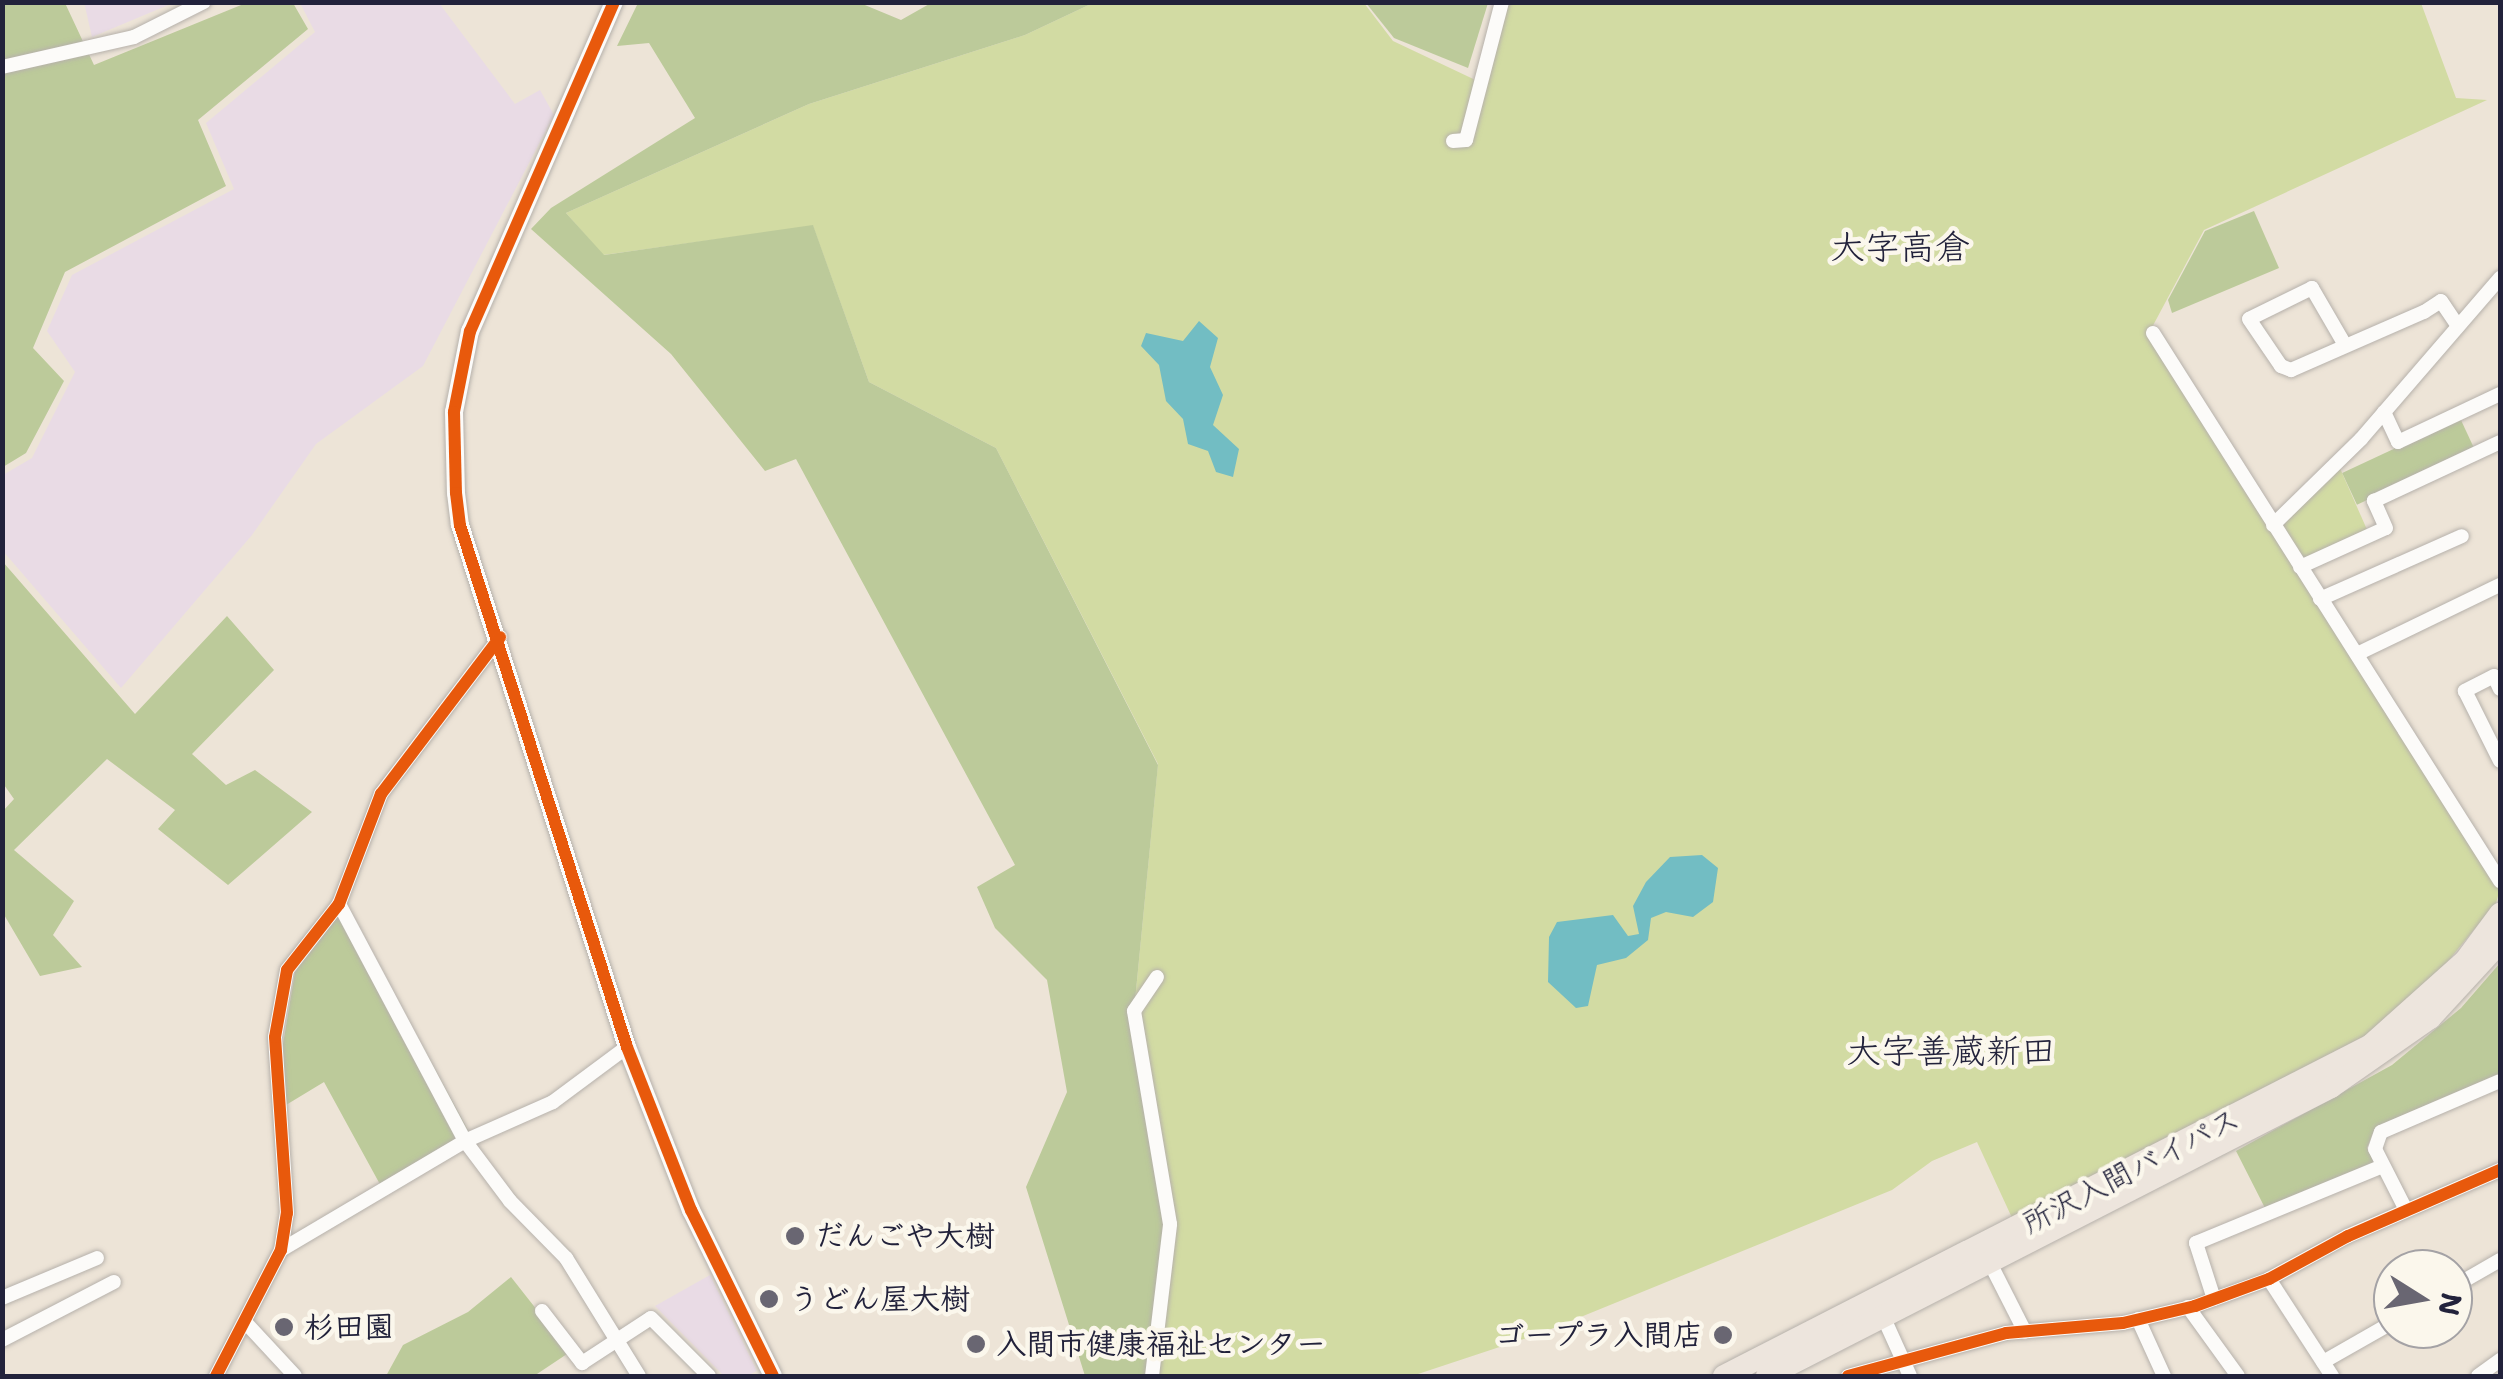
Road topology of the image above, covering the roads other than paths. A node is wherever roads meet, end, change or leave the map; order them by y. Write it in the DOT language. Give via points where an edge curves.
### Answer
graph roads {
  1 [pos="204,2"];
  2 [pos="614,2"];
  3 [pos="1502,2"];
  4 [pos="2,67"];
  5 [pos="1454,141"];
  6 [pos="2500,278"];
  7 [pos="2458,326"];
  8 [pos="2153,333"];
  9 [pos="2345,345"];
  10 [pos="2500,394"];
  11 [pos="2384,412"];
  12 [pos="2500,442"];
  13 [pos="2273,525"];
  14 [pos="2462,536"];
  15 [pos="2300,567"];
  16 [pos="2500,584"];
  17 [pos="2320,599"];
  18 [pos="500,637"];
  19 [pos="2356,654"];
  20 [pos="2500,689"];
  21 [pos="2500,762"];
  22 [pos="2500,882"];
  23 [pos="339,904"];
  24 [pos="2500,914"];
  25 [pos="2500,942"];
  26 [pos="1156,977"];
  27 [pos="627,1048"];
  28 [pos="2500,1081"];
  29 [pos="464,1141"];
  30 [pos="2382,1166"];
  31 [pos="2500,1170"];
  32 [pos="2406,1210"];
  33 [pos="281,1250"];
  34 [pos="97,1258"];
  35 [pos="2500,1260"];
  36 [pos="1990,1263"];
  37 [pos="2473,1276"];
  38 [pos="2269,1278"];
  39 [pos="114,1282"];
  40 [pos="2,1298"];
  41 [pos="2214,1299"];
  42 [pos="2188,1307"];
  43 [pos="1879,1308"];
  44 [pos="542,1311"];
  45 [pos="2138,1319"];
  46 [pos="246,1322"];
  47 [pos="2024,1332"];
  48 [pos="2373,1333"];
  49 [pos="2,1340"];
  50 [pos="614,1340"];
  51 [pos="1901,1357"];
  52 [pos="2500,1360"];
  53 [pos="2323,1362"];
  54 [pos="216,1376"];
  55 [pos="295,1376"];
  56 [pos="640,1376"];
  57 [pos="708,1376"];
  58 [pos="772,1376"];
  59 [pos="1152,1376"];
  60 [pos="1724,1376"];
  61 [pos="1767,1376"];
  62 [pos="1848,1376"];
  63 [pos="1910,1376"];
  64 [pos="2164,1376"];
  65 [pos="2238,1376"];
  66 [pos="2332,1376"];
  67 [pos="2478,1376"];
  1 -- 4 [label="street" via="134,37"];
  2 -- 18 [label="street" via="492,277 459,374 453,450 460,524"];
  3 -- 5 [label="street" via="1466,140"];
  6 -- 7 [label="street"];
  7 -- 9 [label="street" via="2441,300"];
  7 -- 11 [label="street"];
  8 -- 13 [label="street"];
  9 -- 9 [label="street" via="2291,370 2281,366 2249,319 2312,288"];
  10 -- 11 [label="street" via="2398,442"];
  11 -- 13 [label="street"];
  12 -- 15 [label="street" via="2374,501 2386,528"];
  13 -- 15 [label="street"];
  14 -- 17 [label="street"];
  15 -- 17 [label="street"];
  16 -- 19 [label="street"];
  17 -- 19 [label="street"];
  18 -- 23 [label="street" via="381,794"];
  18 -- 27 [label="street"];
  19 -- 22 [label="street"];
  20 -- 21 [label="street" via="2494,676 2465,691"];
  23 -- 29 [label="street"];
  23 -- 33 [label="street" via="287,970 278,1003 288,1168"];
  24 -- 43 [label="highway, 所沢入間バイパス" via="2464,962 2370,1045"];
  25 -- 36 [label="highway, 所沢入間バイパス" via="2430,1018 2382,1056"];
  26 -- 59 [label="street" via="1134,1011 1170,1224"];
  27 -- 29 [label="street" via="553,1102"];
  27 -- 58 [label="street" via="691,1210"];
  28 -- 30 [label="street" via="2380,1132 2375,1149"];
  29 -- 33 [label="street"];
  29 -- 50 [label="street" via="566,1258"];
  30 -- 32 [label="street"];
  30 -- 41 [label="street" via="2196,1243"];
  31 -- 32 [label="street"];
  32 -- 38 [label="street"];
  33 -- 46 [label="street"];
  34 -- 40 [label="street"];
  35 -- 37 [label="street"];
  36 -- 43 [label="highway, 所沢入間バイパス"];
  36 -- 47 [label="street"];
  38 -- 41 [label="street"];
  38 -- 53 [label="street"];
  39 -- 49 [label="street"];
  41 -- 42 [label="street"];
  42 -- 45 [label="street"];
  42 -- 65 [label="street"];
  43 -- 51 [label="street"];
  43 -- 60 [label="highway, 所沢入間バイパス"];
  43 -- 61 [label="highway, 所沢入間バイパス"];
  44 -- 50 [label="street" via="582,1363"];
  45 -- 47 [label="street"];
  45 -- 64 [label="street"];
  46 -- 54 [label="street"];
  46 -- 55 [label="street"];
  47 -- 51 [label="street"];
  48 -- 53 [label="street"];
  50 -- 56 [label="street"];
  50 -- 57 [label="street" via="652,1318"];
  51 -- 62 [label="street"];
  51 -- 63 [label="street"];
  52 -- 67 [label="street"];
  53 -- 66 [label="street"];
}
